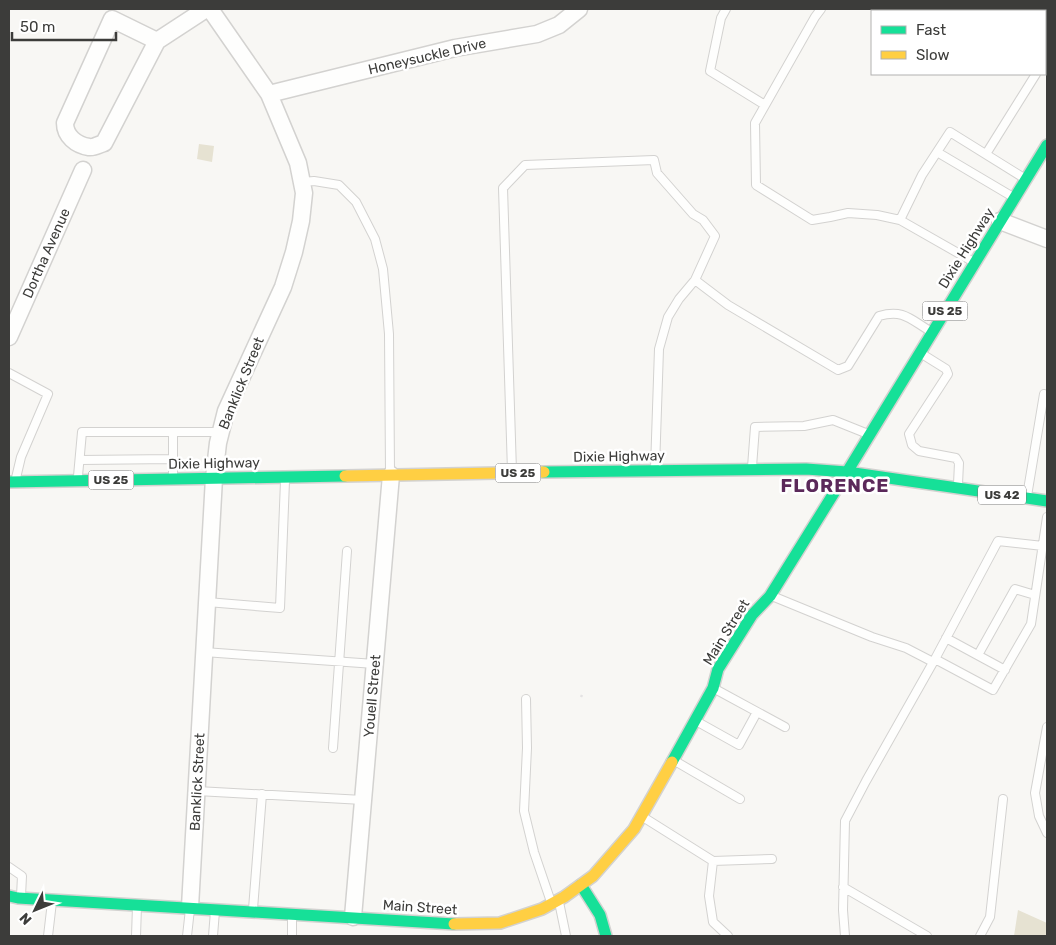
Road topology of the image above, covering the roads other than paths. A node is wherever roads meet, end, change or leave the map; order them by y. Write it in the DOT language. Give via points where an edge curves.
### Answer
graph roads {
  1 [pos="206,9"];
  2 [pos="210,9"];
  3 [pos="579,9"];
  4 [pos="726,9"];
  5 [pos="822,9"];
  6 [pos="157,41"];
  7 [pos="1035,75"];
  8 [pos="269,94"];
  9 [pos="765,105"];
  10 [pos="1047,145"];
  11 [pos="937,152"];
  12 [pos="986,154"];
  13 [pos="83,170"];
  14 [pos="1026,179"];
  15 [pos="302,182"];
  16 [pos="1015,198"];
  17 [pos="900,220"];
  18 [pos="1000,221"];
  19 [pos="1047,239"];
  20 [pos="974,262"];
  21 [pos="695,280"];
  22 [pos="932,332"];
  23 [pos="9,337"];
  24 [pos="920,352"];
  25 [pos="9,373"];
  26 [pos="1044,394"];
  27 [pos="173,432"];
  28 [pos="220,432"];
  29 [pos="869,434"];
  30 [pos="173,459"];
  31 [pos="80,460"];
  32 [pos="752,469"];
  33 [pos="654,470"];
  34 [pos="847,472"];
  35 [pos="512,473"];
  36 [pos="390,475"];
  37 [pos="285,477"];
  38 [pos="214,478"];
  39 [pos="172,479"];
  40 [pos="78,480"];
  41 [pos="12,482"];
  42 [pos="958,489"];
  43 [pos="1027,498"];
  44 [pos="1047,501"];
  45 [pos="1047,516"];
  46 [pos="1043,546"];
  47 [pos="347,551"];
  48 [pos="1036,595"];
  49 [pos="770,596"];
  50 [pos="207,602"];
  51 [pos="767,613"];
  52 [pos="946,638"];
  53 [pos="204,652"];
  54 [pos="978,655"];
  55 [pos="338,660"];
  56 [pos="934,660"];
  57 [pos="374,664"];
  58 [pos="1004,670"];
  59 [pos="730,676"];
  60 [pos="713,688"];
  61 [pos="526,699"];
  62 [pos="757,712"];
  63 [pos="695,720"];
  64 [pos="785,727"];
  65 [pos="1047,727"];
  66 [pos="333,748"];
  67 [pos="674,760"];
  68 [pos="197,791"];
  69 [pos="262,794"];
  70 [pos="740,799"];
  71 [pos="1003,799"];
  72 [pos="363,800"];
  73 [pos="643,817"];
  74 [pos="1047,833"];
  75 [pos="772,859"];
  76 [pos="713,861"];
  77 [pos="9,867"];
  78 [pos="581,885"];
  79 [pos="843,887"];
  80 [pos="9,896"];
  81 [pos="21,898"];
  82 [pos="52,900"];
  83 [pos="555,902"];
  84 [pos="137,904"];
  85 [pos="190,907"];
  86 [pos="216,909"];
  87 [pos="252,911"];
  88 [pos="292,913"];
  89 [pos="353,916"];
  90 [pos="48,936"];
  91 [pos="136,936"];
  92 [pos="187,936"];
  93 [pos="213,936"];
  94 [pos="292,936"];
  95 [pos="566,936"];
  96 [pos="606,936"];
  97 [pos="728,936"];
  98 [pos="845,936"];
  99 [pos="928,936"];
  100 [pos="980,936"];
  1 -- 6 [label="street"];
  2 -- 8 [label="street, Banklick Street"];
  3 -- 8 [label="street, Honeysuckle Drive" via="559,25 537,34 455,48"];
  4 -- 9 [label="lane" via="721,18 710,71"];
  5 -- 9 [label="lane"];
  6 -- 6 [label="street" via="112,18 65,123 65,131 71,139 88,147 104,142"];
  7 -- 12 [label="lane"];
  8 -- 15 [label="street, Banklick Street" via="298,163"];
  9 -- 17 [label="lane" via="755,123 756,185 812,220 848,212"];
  10 -- 14 [label="main road, Dixie Highway / US 25"];
  11 -- 12 [label="lane" via="950,132"];
  11 -- 16 [label="lane"];
  11 -- 17 [label="lane"];
  12 -- 14 [label="lane"];
  13 -- 23 [label="street, Dortha Avenue"];
  14 -- 16 [label="main road, Dixie Highway / US 25"];
  15 -- 28 [label="street, Banklick Street" via="301,221 283,287"];
  15 -- 36 [label="lane" via="339,185 356,202 375,239 383,269 389,334"];
  16 -- 18 [label="main road, Dixie Highway / US 25"];
  17 -- 20 [label="lane"];
  18 -- 19 [label="street"];
  18 -- 20 [label="main road, Dixie Highway / US 25"];
  20 -- 22 [label="main road, Dixie Highway / US 25"];
  21 -- 22 [label="lane" via="728,304 838,370 848,366 878,316 891,312 903,314"];
  21 -- 33 [label="lane" via="678,299 668,317 659,349"];
  21 -- 35 [label="lane" via="715,236 657,173 654,160 525,164 503,188"];
  22 -- 24 [label="main road, Dixie Highway / US 25"];
  24 -- 29 [label="main road, Dixie Highway / US 25"];
  24 -- 42 [label="lane" via="946,369 948,374 909,434 912,445 919,451 956,458 959,463"];
  25 -- 41 [label="lane" via="48,394"];
  26 -- 43 [label="lane"];
  27 -- 28 [label="lane"];
  27 -- 30 [label="lane"];
  27 -- 31 [label="lane" via="137,435 82,432"];
  28 -- 38 [label="street, Banklick Street"];
  29 -- 32 [label="lane" via="833,420 804,426 755,427"];
  29 -- 34 [label="main road, Dixie Highway / US 25"];
  30 -- 31 [label="lane" via="112,457"];
  30 -- 39 [label="lane"];
  31 -- 40 [label="lane"];
  32 -- 33 [label="main road, Dixie Highway / US 25"];
  32 -- 34 [label="main road, Dixie Highway / US 25"];
  33 -- 35 [label="main road, Dixie Highway / US 25"];
  34 -- 42 [label="main road, US 42"];
  34 -- 49 [label="main road, Main Street"];
  35 -- 36 [label="main road, Dixie Highway / US 25"];
  36 -- 37 [label="main road, Dixie Highway / US 25"];
  36 -- 57 [label="street, Youell Street"];
  37 -- 38 [label="main road, Dixie Highway / US 25"];
  37 -- 50 [label="lane" via="280,608"];
  38 -- 39 [label="main road, Dixie Highway / US 25"];
  38 -- 50 [label="street, Banklick Street"];
  39 -- 40 [label="main road, Dixie Highway / US 25"];
  40 -- 41 [label="main road, Dixie Highway / US 25"];
  42 -- 43 [label="main road, US 42"];
  43 -- 44 [label="main road, US 42"];
  45 -- 46 [label="lane"];
  46 -- 48 [label="lane"];
  46 -- 52 [label="lane" via="998,541"];
  47 -- 55 [label="lane"];
  48 -- 54 [label="lane" via="1015,589"];
  48 -- 58 [label="lane" via="1031,624"];
  49 -- 51 [label="main road, Main Street"];
  49 -- 56 [label="lane"];
  49 -- 60 [label="main road, Main Street" via="752,615 718,669"];
  50 -- 53 [label="street, Banklick Street"];
  52 -- 54 [label="lane"];
  52 -- 56 [label="lane"];
  53 -- 55 [label="lane"];
  53 -- 68 [label="street, Banklick Street"];
  54 -- 58 [label="lane"];
  55 -- 57 [label="lane"];
  55 -- 66 [label="lane"];
  56 -- 58 [label="lane" via="993,690"];
  56 -- 79 [label="lane" via="845,821"];
  57 -- 72 [label="street, Youell Street"];
  59 -- 60 [label="main road, Main Street"];
  60 -- 62 [label="lane"];
  60 -- 63 [label="main road, Main Street"];
  61 -- 83 [label="lane" via="524,811 534,852"];
  62 -- 63 [label="lane" via="739,746"];
  62 -- 64 [label="lane"];
  63 -- 67 [label="main road, Main Street"];
  65 -- 74 [label="lane" via="1035,793 1039,816"];
  67 -- 70 [label="lane"];
  67 -- 73 [label="main road, Main Street"];
  68 -- 69 [label="lane"];
  68 -- 85 [label="street, Banklick Street"];
  69 -- 72 [label="lane"];
  69 -- 87 [label="lane"];
  71 -- 100 [label="lane" via="990,917"];
  72 -- 89 [label="street, Youell Street"];
  73 -- 76 [label="lane"];
  73 -- 78 [label="main road, Main Street" via="606,862"];
  75 -- 76 [label="lane"];
  76 -- 97 [label="lane" via="709,896 713,922"];
  77 -- 81 [label="lane" via="22,876"];
  78 -- 83 [label="main road, Main Street"];
  78 -- 96 [label="main road" via="600,915"];
  79 -- 98 [label="lane"];
  79 -- 99 [label="lane"];
  80 -- 81 [label="main road, Main Street"];
  81 -- 82 [label="main road, Main Street"];
  82 -- 84 [label="main road, Main Street"];
  82 -- 90 [label="lane"];
  83 -- 89 [label="main road, Main Street" via="500,922 423,928"];
  83 -- 95 [label="lane"];
  84 -- 85 [label="main road, Main Street"];
  84 -- 91 [label="lane"];
  85 -- 86 [label="main road, Main Street"];
  85 -- 92 [label="lane"];
  86 -- 87 [label="main road, Main Street"];
  86 -- 93 [label="lane"];
  87 -- 88 [label="main road, Main Street"];
  88 -- 89 [label="main road, Main Street"];
  88 -- 94 [label="lane"];
}
